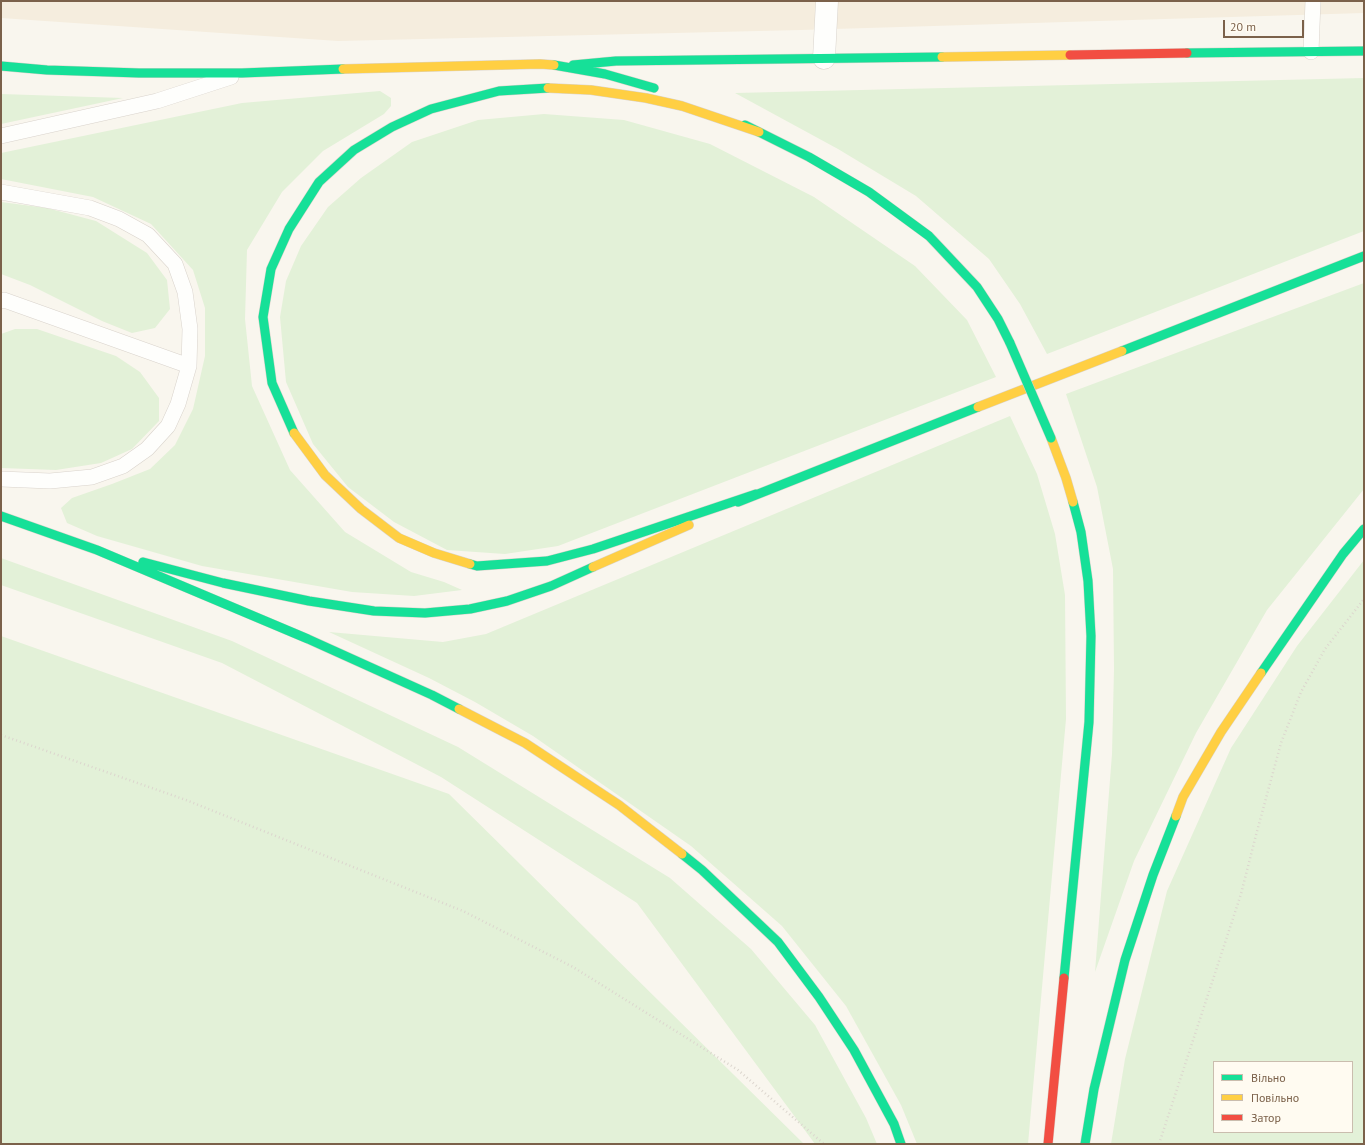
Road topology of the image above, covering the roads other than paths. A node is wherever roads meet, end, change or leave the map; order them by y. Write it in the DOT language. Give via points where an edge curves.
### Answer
graph roads {
  1 [pos="827,1"];
  2 [pos="1313,1"];
  3 [pos="1364,51"];
  4 [pos="1311,52"];
  5 [pos="824,58"];
  6 [pos="1,66"];
  7 [pos="564,66"];
  8 [pos="242,73"];
  9 [pos="665,91"];
  10 [pos="683,97"];
  11 [pos="759,132"];
  12 [pos="1,136"];
  13 [pos="1,192"];
  14 [pos="1364,256"];
  15 [pos="1,301"];
  16 [pos="189,366"];
  17 [pos="1,479"];
  18 [pos="756,494"];
  19 [pos="1,516"];
  20 [pos="1364,529"];
  21 [pos="97,550"];
  22 [pos="901,1144"];
  23 [pos="1048,1144"];
  24 [pos="1085,1144"];
  1 -- 5 [label="street"];
  2 -- 4 [label="lane"];
  3 -- 4 [label="main road"];
  4 -- 5 [label="main road"];
  5 -- 7 [label="main road" via="616,61"];
  6 -- 8 [label="main road" via="47,70"];
  7 -- 8 [label="main road" via="449,65"];
  7 -- 9 [label="main road" via="605,74"];
  8 -- 12 [label="lane" via="157,101"];
  10 -- 11 [label="main road"];
  11 -- 18 [label="main road" via="682,106 591,90 548,88 499,91 431,109 392,127 354,150 319,182 289,230 271,269 264,317 272,383 294,434 325,476 361,509 398,538 434,553 477,566 547,562"];
  11 -- 23 [label="main road, bridge" via="809,157 899,212 929,236 977,287 1010,343 1066,478 1081,532 1088,581 1091,636 1089,722"];
  13 -- 16 [label="lane" via="90,208 119,219 148,235 175,264 185,292 190,329"];
  14 -- 18 [label="main road"];
  15 -- 16 [label="lane"];
  16 -- 17 [label="lane" via="178,404 168,426 147,449 123,466 92,477 50,481"];
  18 -- 21 [label="main road" via="551,586 507,601 470,609 425,613 374,611 309,601 223,583"];
  19 -- 21 [label="main road"];
  20 -- 24 [label="main road" via="1343,554 1225,725 1184,797 1153,875 1126,960 1094,1089"];
  21 -- 22 [label="main road" via="308,639 432,695 525,743 619,805 702,870 778,942 854,1050 894,1124"];
}
